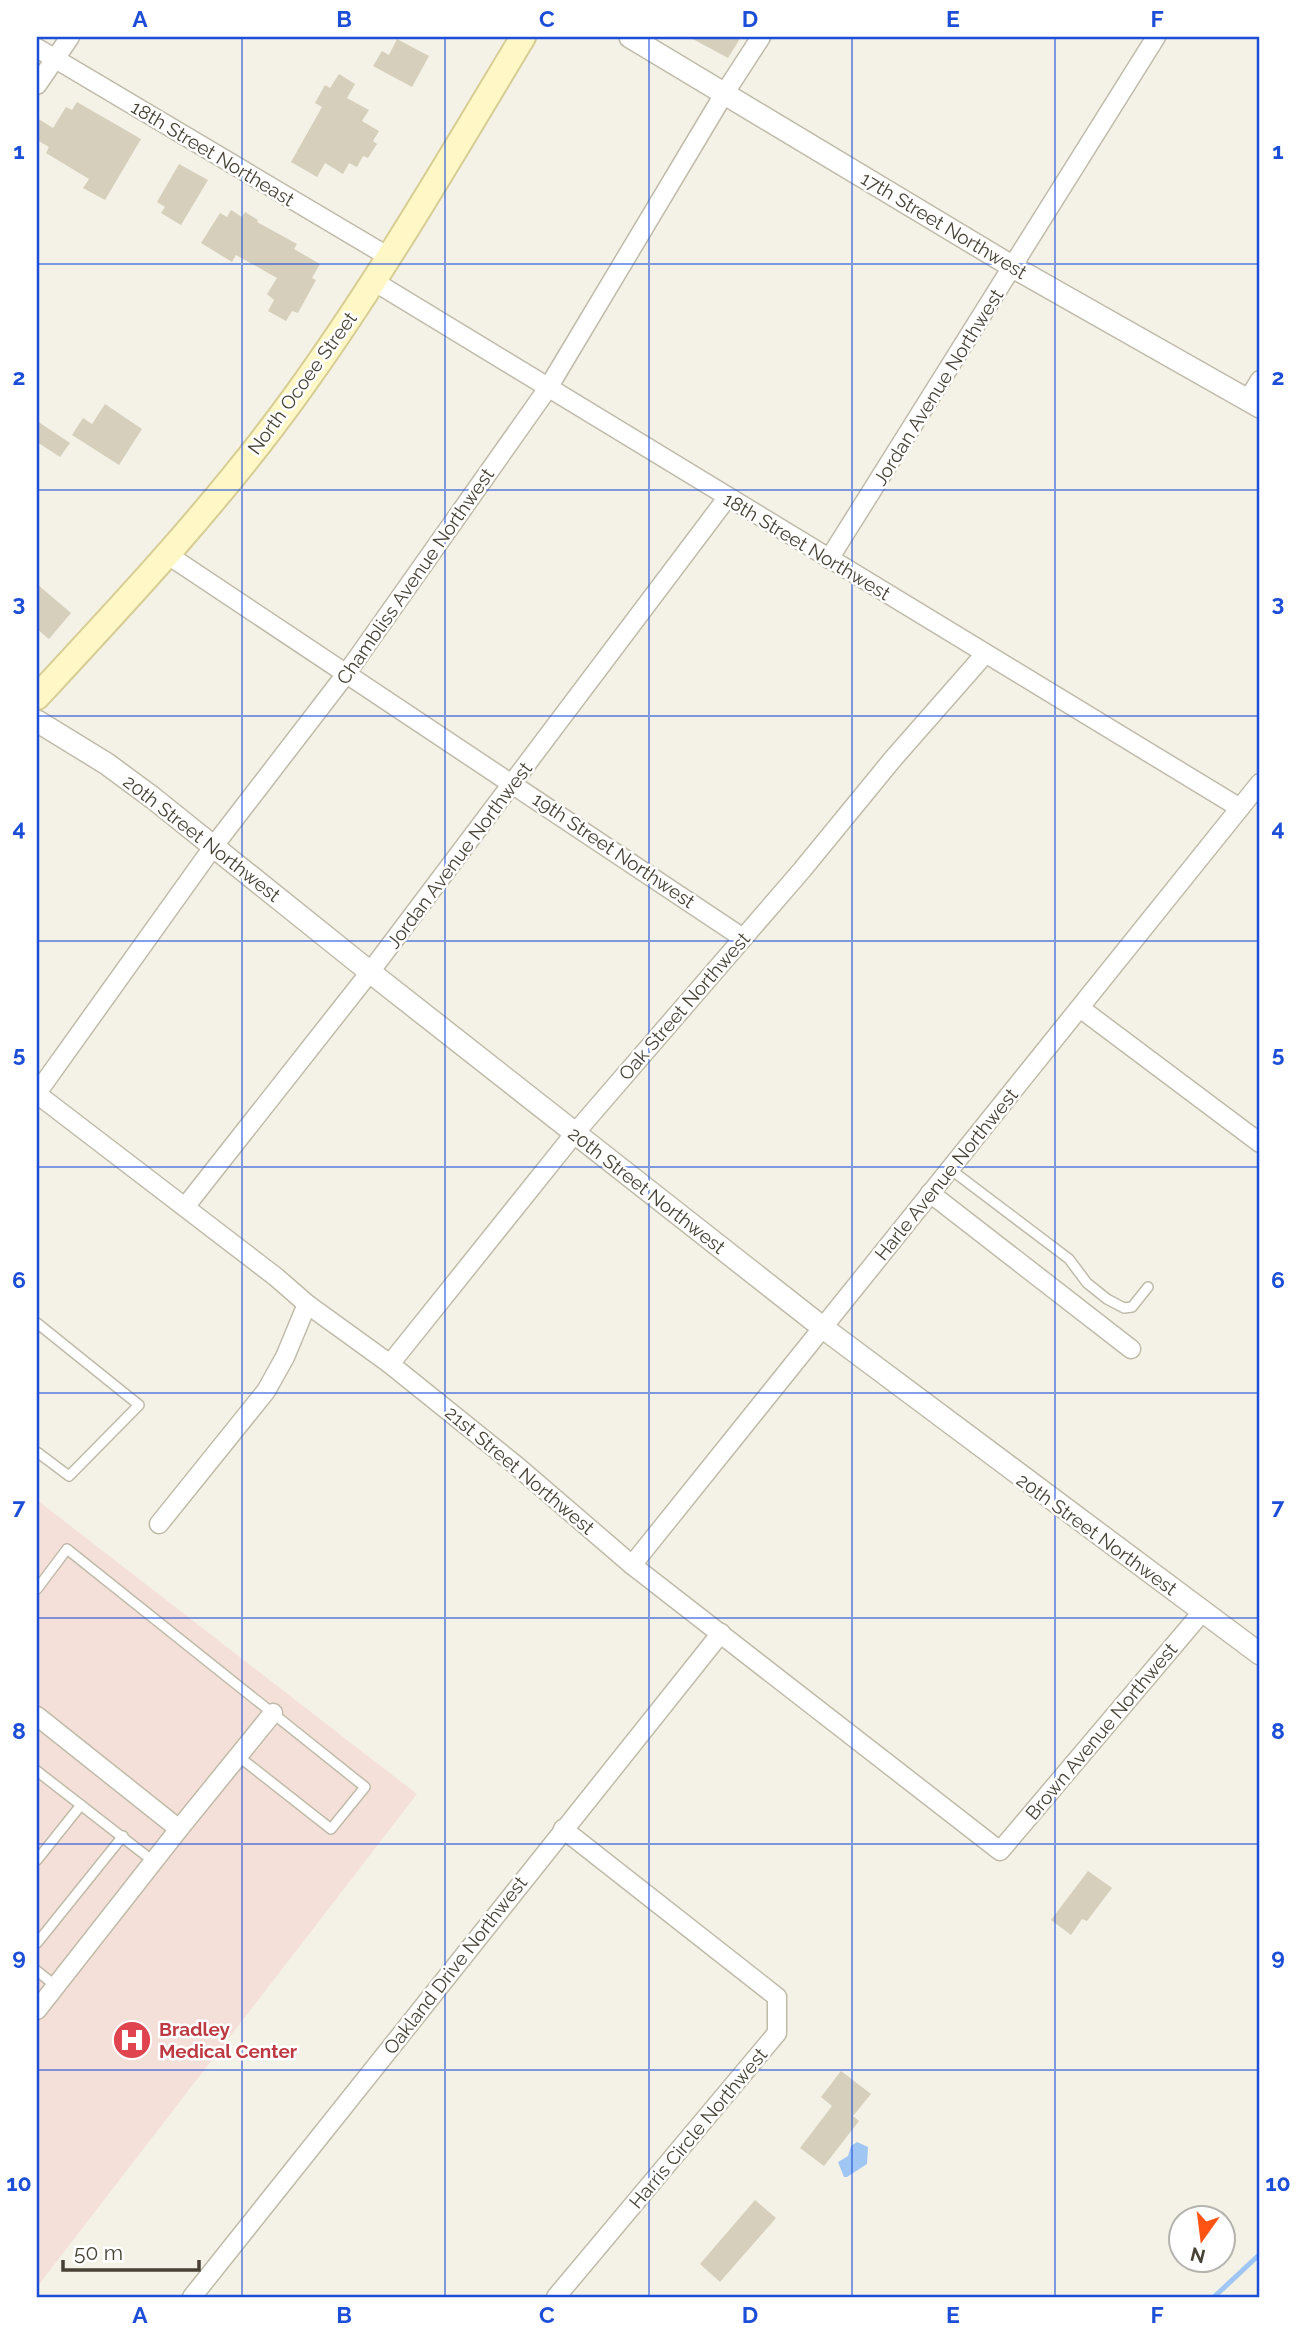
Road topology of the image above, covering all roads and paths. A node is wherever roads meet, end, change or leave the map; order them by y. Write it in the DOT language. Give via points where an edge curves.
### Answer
graph roads {
  1 [pos="71,37"];
  2 [pos="523,37"];
  3 [pos="630,37"];
  4 [pos="761,37"];
  5 [pos="1156,37"];
  6 [pos="37,48"];
  7 [pos="55,59"];
  8 [pos="37,85"];
  9 [pos="724,94"];
  10 [pos="389,257"];
  11 [pos="1013,267"];
  12 [pos="375,282"];
  13 [pos="1260,380"];
  14 [pos="548,388"];
  15 [pos="1254,404"];
  16 [pos="727,498"];
  17 [pos="168,555"];
  18 [pos="829,559"];
  19 [pos="985,654"];
  20 [pos="346,674"];
  21 [pos="37,697"];
  22 [pos="37,721"];
  23 [pos="513,783"];
  24 [pos="1260,783"];
  25 [pos="1240,808"];
  26 [pos="213,847"];
  27 [pos="743,938"];
  28 [pos="370,972"];
  29 [pos="1080,1008"];
  30 [pos="37,1094"];
  31 [pos="575,1133"];
  32 [pos="1260,1143"];
  33 [pos="950,1169"];
  34 [pos="930,1194"];
  35 [pos="185,1207"];
  36 [pos="1148,1287"];
  37 [pos="307,1304"];
  38 [pos="37,1323"];
  39 [pos="821,1327"];
  40 [pos="1131,1349"];
  41 [pos="390,1364"];
  42 [pos="37,1452"];
  43 [pos="159,1524"];
  44 [pos="632,1565"];
  45 [pos="37,1588"];
  46 [pos="1203,1611"];
  47 [pos="721,1633"];
  48 [pos="1260,1654"];
  49 [pos="273,1713"];
  50 [pos="37,1716"];
  51 [pos="238,1756"];
  52 [pos="37,1771"];
  53 [pos="80,1805"];
  54 [pos="179,1829"];
  55 [pos="563,1829"];
  56 [pos="122,1836"];
  57 [pos="1000,1852"];
  58 [pos="37,1860"];
  59 [pos="153,1861"];
  60 [pos="37,1943"];
  61 [pos="37,1971"];
  62 [pos="56,1986"];
  63 [pos="37,2010"];
  64 [pos="192,2297"];
  65 [pos="556,2297"];
  1 -- 7 [label="street"];
  2 -- 10 [label="main road, North Ocoee Street"];
  3 -- 9 [label="street, 17th Street Northwest"];
  4 -- 9 [label="street, Chambliss Avenue Northwest"];
  5 -- 11 [label="street, Jordan Avenue Northwest"];
  6 -- 7 [label="street, 18th Street Northeast"];
  7 -- 8 [label="street"];
  7 -- 10 [label="street, 18th Street Northeast"];
  9 -- 11 [label="street, 17th Street Northwest"];
  9 -- 14 [label="street, Chambliss Avenue Northwest"];
  10 -- 12 [label="main road, North Ocoee Street"];
  11 -- 15 [label="street, 17th Street Northwest"];
  11 -- 18 [label="street, Jordan Avenue Northwest"];
  12 -- 14 [label="street, 18th Street Northwest"];
  12 -- 17 [label="main road, North Ocoee Street" via="295,396"];
  13 -- 15 [label="street"];
  14 -- 16 [label="street, 18th Street Northwest"];
  14 -- 20 [label="street, Chambliss Avenue Northwest"];
  16 -- 18 [label="street, 18th Street Northwest"];
  16 -- 23 [label="street, Jordan Avenue Northwest"];
  17 -- 20 [label="street, 19th Street Northwest"];
  17 -- 21 [label="main road, North Ocoee Street"];
  18 -- 19 [label="street, 18th Street Northwest"];
  19 -- 25 [label="street, 18th Street Northwest"];
  19 -- 27 [label="street, Oak Street Northwest"];
  20 -- 23 [label="street, 19th Street Northwest"];
  20 -- 26 [label="street, Chambliss Avenue Northwest"];
  22 -- 26 [label="street, 20th Street Northwest" via="107,764"];
  23 -- 27 [label="street, 19th Street Northwest"];
  23 -- 28 [label="street, Jordan Avenue Northwest"];
  24 -- 25 [label="street, Harle Avenue Northwest"];
  25 -- 29 [label="street, Harle Avenue Northwest"];
  26 -- 28 [label="street, 20th Street Northwest"];
  26 -- 30 [label="street, Chambliss Avenue Northwest"];
  27 -- 31 [label="street, Oak Street Northwest"];
  28 -- 31 [label="street, 20th Street Northwest"];
  28 -- 35 [label="street, Jordan Avenue Northwest"];
  29 -- 32 [label="street"];
  29 -- 33 [label="street, Harle Avenue Northwest"];
  30 -- 35 [label="street, 21st Street Northwest"];
  31 -- 39 [label="street, 20th Street Northwest"];
  31 -- 41 [label="street, Oak Street Northwest"];
  33 -- 34 [label="street, Harle Avenue Northwest"];
  33 -- 36 [label="lane" via="1069,1259 1107,1299 1132,1307"];
  34 -- 39 [label="street, Harle Avenue Northwest"];
  34 -- 40 [label="street"];
  35 -- 37 [label="street, 21st Street Northwest"];
  37 -- 41 [label="street, 21st Street Northwest"];
  37 -- 43 [label="street" via="266,1391"];
  38 -- 42 [label="lane" via="139,1405 69,1476"];
  39 -- 44 [label="street, Harle Avenue Northwest"];
  39 -- 46 [label="street, 20th Street Northwest"];
  41 -- 44 [label="street, 21st Street Northwest"];
  44 -- 47 [label="street, 21st Street Northwest"];
  45 -- 49 [label="lane" via="67,1549"];
  46 -- 48 [label="street, 20th Street Northwest"];
  46 -- 57 [label="street, Brown Avenue Northwest"];
  47 -- 55 [label="street, Oakland Drive Northwest"];
  47 -- 57 [label="street, 21st Street Northwest"];
  49 -- 51 [label="street"];
  49 -- 51 [label="lane" via="365,1787 331,1829"];
  50 -- 54 [label="street"];
  51 -- 54 [label="street"];
  52 -- 53 [label="lane"];
  53 -- 56 [label="lane"];
  53 -- 58 [label="lane"];
  54 -- 59 [label="street"];
  55 -- 64 [label="street, Oakland Drive Northwest"];
  55 -- 65 [label="street, Harris Circle Northwest" via="776,1997 777,2033"];
  56 -- 59 [label="lane"];
  56 -- 60 [label="lane"];
  59 -- 62 [label="street"];
  61 -- 62 [label="lane"];
  62 -- 63 [label="street"];
}
